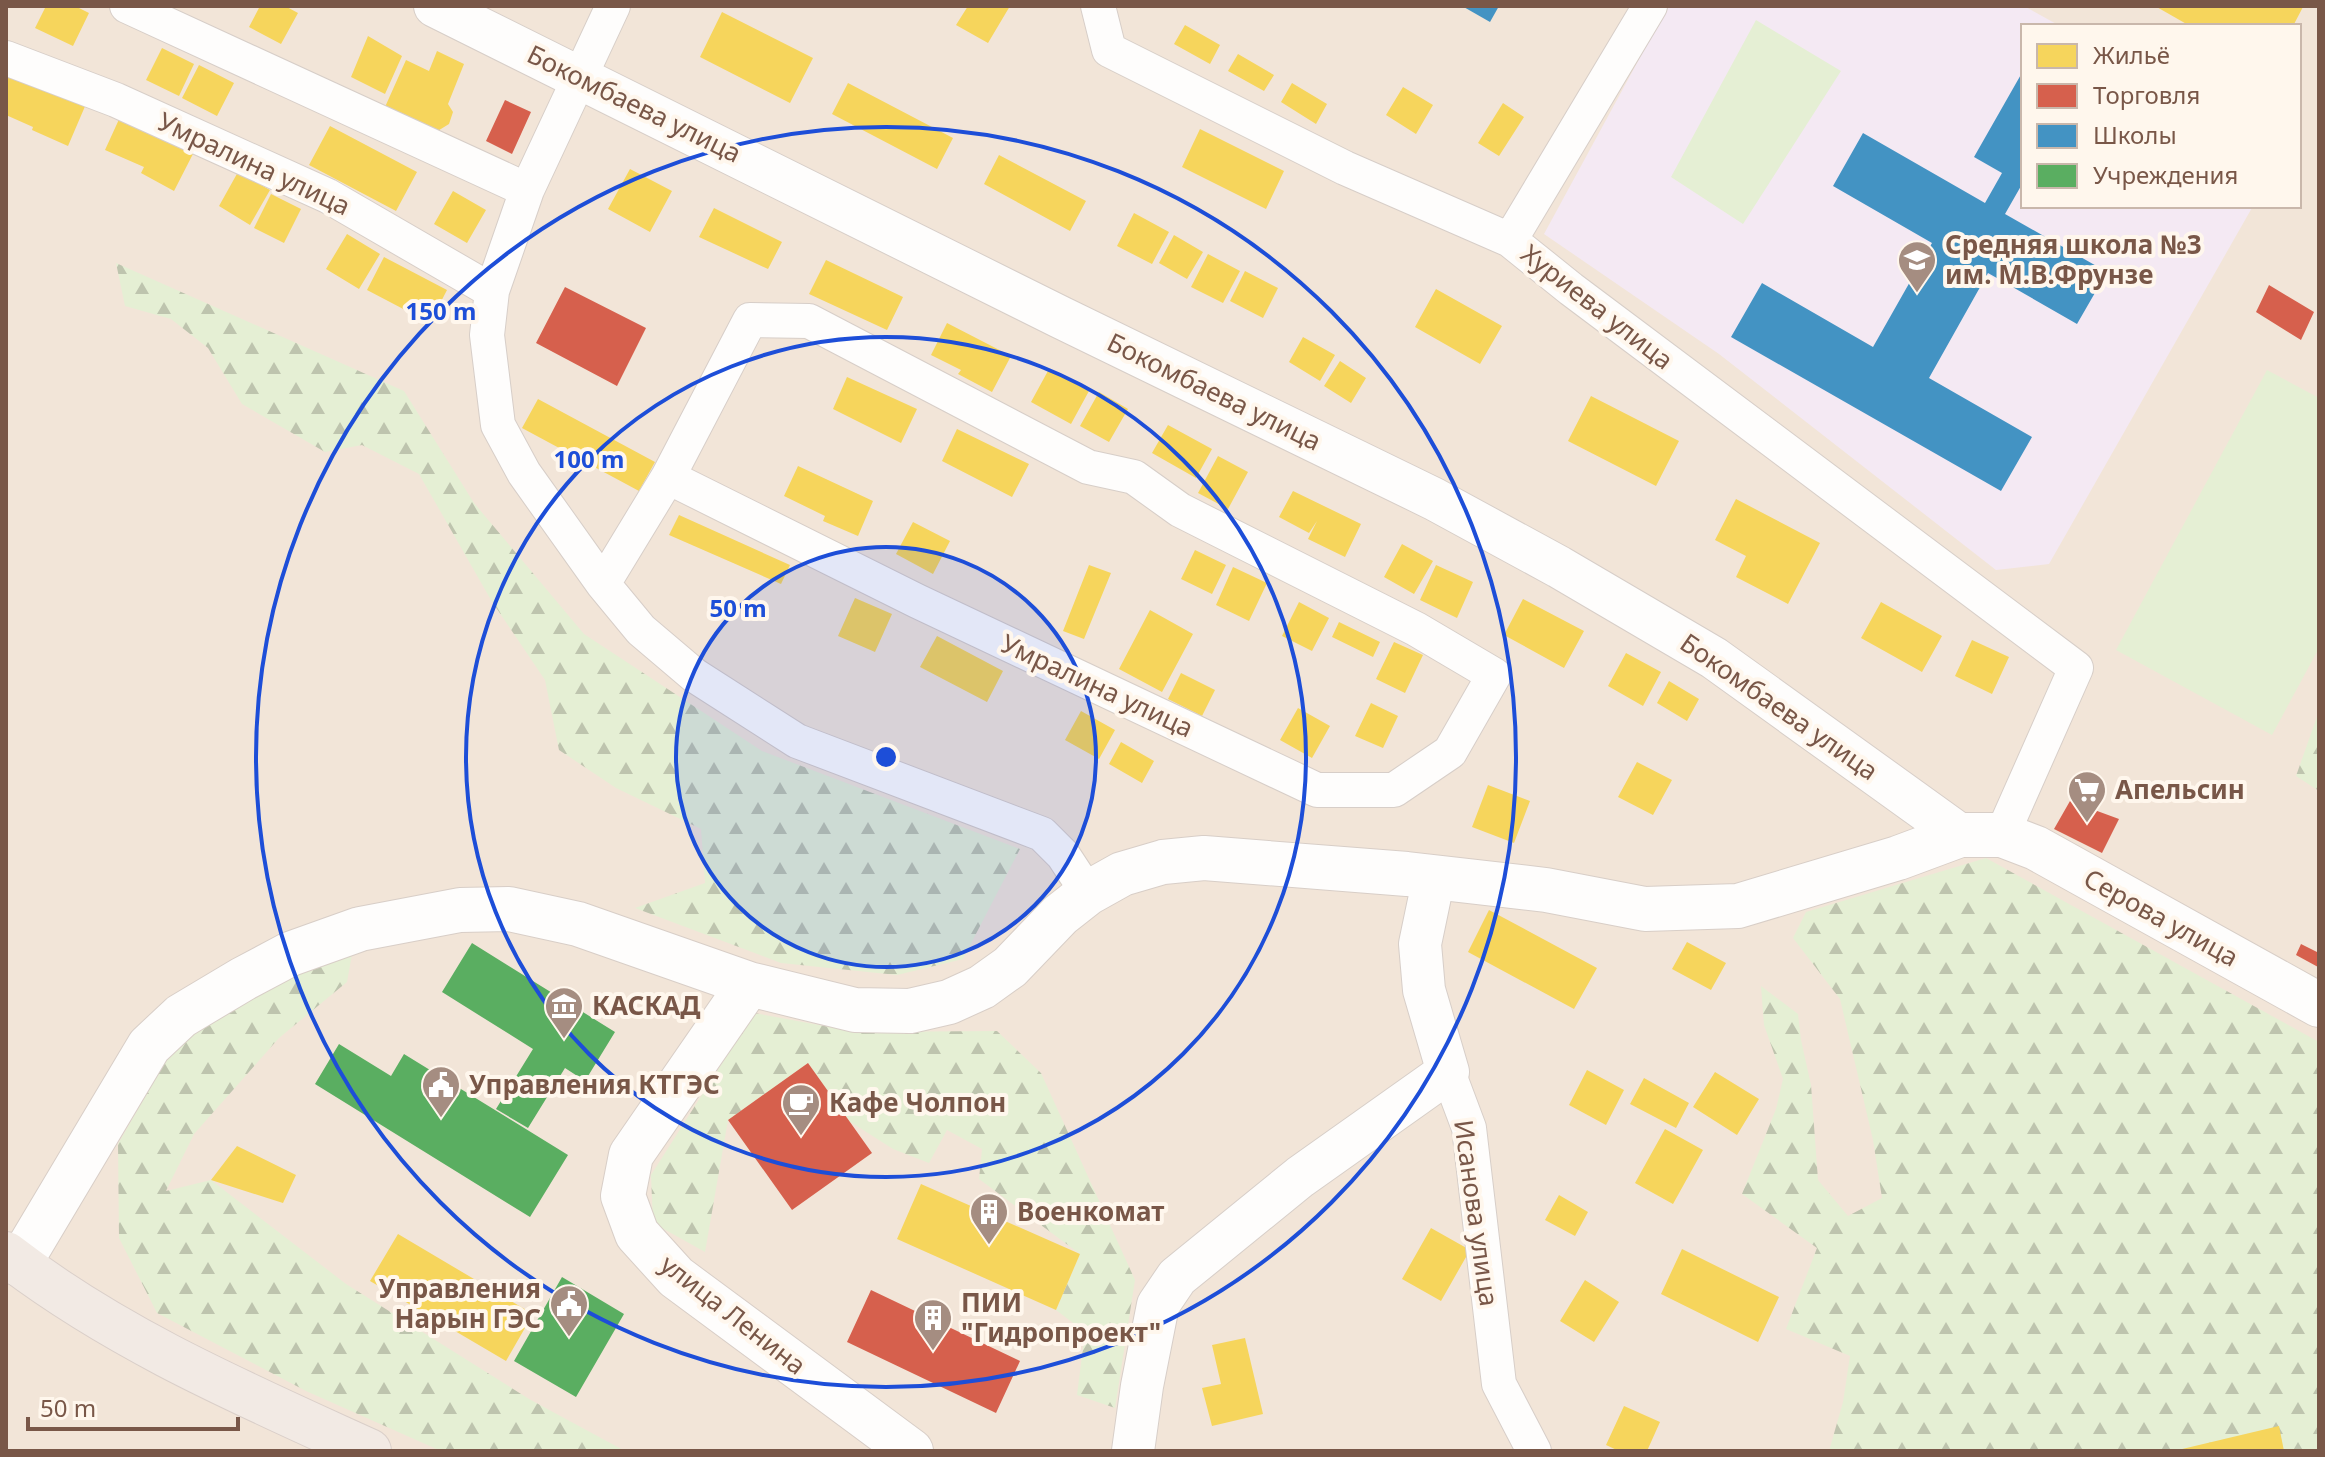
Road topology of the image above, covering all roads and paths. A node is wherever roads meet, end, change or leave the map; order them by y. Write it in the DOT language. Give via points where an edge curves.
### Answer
graph roads {
  1 [pos="127,6"];
  2 [pos="435,6"];
  3 [pos="613,6"];
  4 [pos="1098,6"];
  5 [pos="1650,6"];
  6 [pos="6,58"];
  7 [pos="580,77"];
  8 [pos="527,190"];
  9 [pos="1510,240"];
  10 [pos="492,291"];
  11 [pos="668,477"];
  12 [pos="603,584"];
  13 [pos="1981,835"];
  14 [pos="1434,877"];
  15 [pos="1088,893"];
  16 [pos="749,984"];
  17 [pos="2319,1005"];
  18 [pos="1448,1072"];
  19 [pos="13,1259"];
  20 [pos="369,1451"];
  21 [pos="911,1451"];
  22 [pos="1133,1451"];
  23 [pos="1534,1451"];
  1 -- 8 [label="street"];
  2 -- 7 [label="street, Бокомбаева улица"];
  3 -- 7 [label="street"];
  4 -- 9 [label="street, Хуриева улица" via="1109,50 1345,168"];
  5 -- 9 [label="street"];
  6 -- 10 [label="street, Умралина улица" via="116,100 328,196"];
  7 -- 8 [label="street"];
  7 -- 13 [label="street, Бокомбаева улица" via="1434,499 1714,658"];
  8 -- 10 [label="street"];
  9 -- 13 [label="street, Хуриева улица" via="2076,668"];
  10 -- 12 [label="street" via="487,335 498,425 524,473"];
  11 -- 11 [label="street, Умралина улица" via="750,320 809,321 1088,467 1134,477 1180,510 1416,629 1494,675 1450,752 1394,790 1317,790"];
  11 -- 12 [label="street"];
  12 -- 15 [label="street" via="641,630 694,675 797,741 1042,834"];
  13 -- 14 [label="main road" via="1738,906 1645,909"];
  13 -- 17 [label="main road, Серова улица" via="2036,848"];
  14 -- 15 [label="main road" via="1204,858 1122,874"];
  14 -- 18 [label="street, Исанова улица" via="1420,944 1424,990"];
  15 -- 16 [label="main road" via="1010,967 949,1002 910,1011 855,1010"];
  16 -- 19 [label="main road" via="578,924 509,909 460,910 360,929 290,954 181,1016 149,1046"];
  16 -- 21 [label="main road, улица Ленина" via="631,1155 623,1196 637,1234 676,1277"];
  18 -- 22 [label="street" via="1300,1177 1177,1277 1158,1305"];
  18 -- 23 [label="street, Исанова улица" via="1469,1128 1499,1384"];
  19 -- 20 [label="highway" via="107,1323 224,1385"];
}
